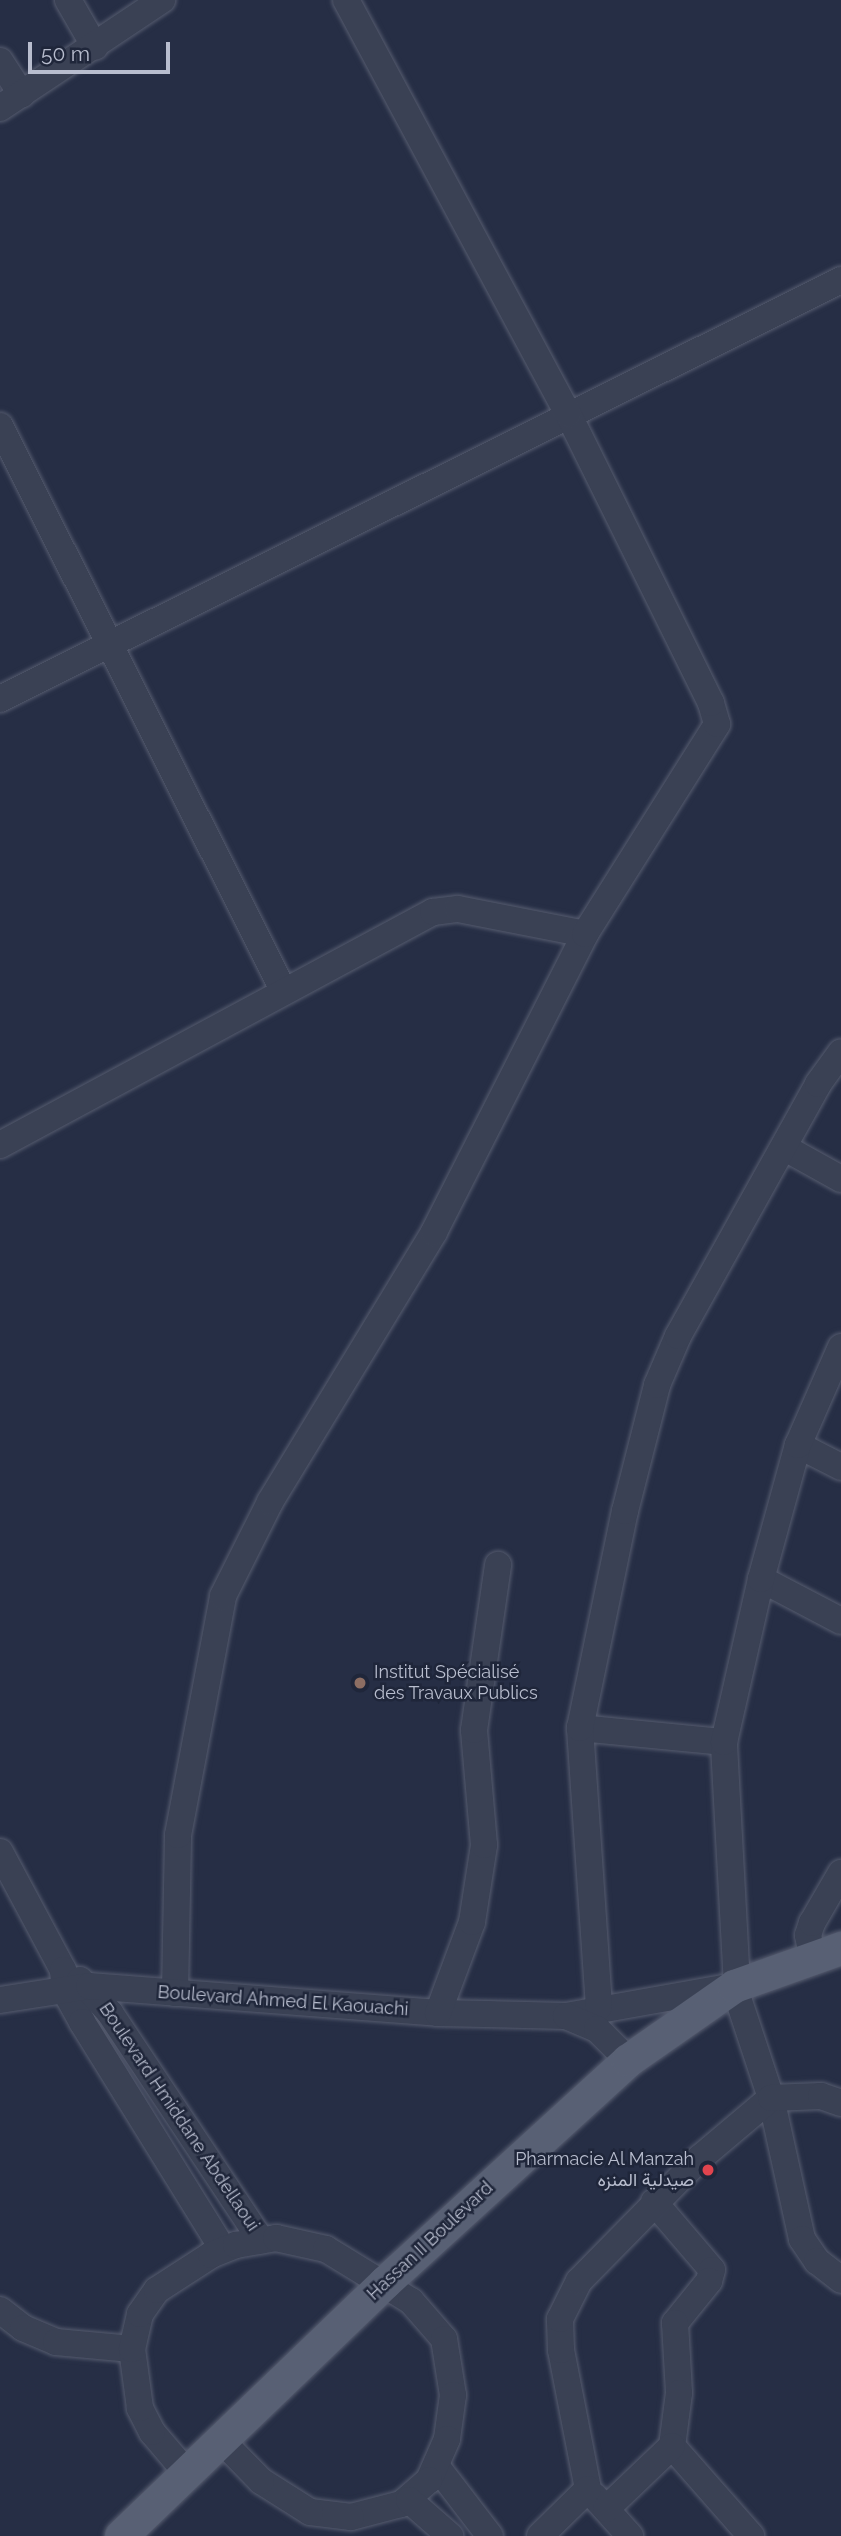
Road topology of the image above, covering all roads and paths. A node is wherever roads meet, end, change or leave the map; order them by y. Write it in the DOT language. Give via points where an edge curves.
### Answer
graph roads {
  1 [pos="68,0"];
  2 [pos="162,0"];
  3 [pos="346,0"];
  4 [pos="95,47"];
  5 [pos="0,61"];
  6 [pos="11,101"];
  7 [pos="841,280"];
  8 [pos="568,414"];
  9 [pos="0,426"];
  10 [pos="110,645"];
  11 [pos="0,699"];
  12 [pos="585,934"];
  13 [pos="284,992"];
  14 [pos="841,1052"];
  15 [pos="0,1145"];
  16 [pos="785,1148"];
  17 [pos="841,1179"];
  18 [pos="841,1347"];
  19 [pos="798,1445"];
  20 [pos="841,1467"];
  21 [pos="498,1565"];
  22 [pos="761,1579"];
  23 [pos="841,1622"];
  24 [pos="580,1728"];
  25 [pos="724,1742"];
  26 [pos="0,1852"];
  27 [pos="841,1873"];
  28 [pos="827,1952"];
  29 [pos="72,1982"];
  30 [pos="736,1985"];
  31 [pos="175,1993"];
  32 [pos="0,2000"];
  33 [pos="599,2007"];
  34 [pos="438,2013"];
  35 [pos="566,2016"];
  36 [pos="628,2060"];
  37 [pos="771,2098"];
  38 [pos="841,2103"];
  39 [pos="654,2203"];
  40 [pos="261,2240"];
  41 [pos="223,2249"];
  42 [pos="841,2280"];
  43 [pos="385,2282"];
  44 [pos="0,2310"];
  45 [pos="131,2349"];
  46 [pos="220,2439"];
  47 [pos="672,2446"];
  48 [pos="437,2467"];
  49 [pos="186,2472"];
  50 [pos="588,2489"];
  51 [pos="409,2500"];
  52 [pos="606,2509"];
  53 [pos="121,2536"];
  54 [pos="450,2536"];
  55 [pos="490,2536"];
  56 [pos="540,2536"];
  57 [pos="630,2536"];
  58 [pos="751,2536"];
  1 -- 4 [label="street"];
  2 -- 4 [label="street"];
  3 -- 8 [label="street"];
  4 -- 6 [label="street"];
  5 -- 6 [label="street"];
  7 -- 8 [label="street"];
  8 -- 10 [label="street"];
  8 -- 12 [label="street" via="718,724"];
  9 -- 10 [label="street"];
  10 -- 11 [label="street"];
  10 -- 13 [label="street"];
  12 -- 13 [label="street" via="445,909"];
  12 -- 31 [label="street" via="434,1232 270,1502 223,1596 177,1835"];
  13 -- 15 [label="street"];
  14 -- 16 [label="street" via="818,1084"];
  16 -- 17 [label="street"];
  16 -- 24 [label="street" via="678,1336 657,1385 625,1511"];
  18 -- 19 [label="street"];
  19 -- 20 [label="street"];
  19 -- 22 [label="street"];
  21 -- 34 [label="street" via="474,1730 484,1845 472,1922"];
  22 -- 23 [label="street"];
  22 -- 25 [label="street"];
  24 -- 25 [label="street"];
  24 -- 33 [label="street"];
  25 -- 30 [label="street"];
  26 -- 29 [label="street, Boulevard Hmiddane Abdellaoui"];
  27 -- 28 [label="street" via="808,1935"];
  28 -- 30 [label="main road, Hassan II Boulevard"];
  29 -- 31 [label="street, Boulevard Ahmed El Kaouachi"];
  29 -- 32 [label="street, Boulevard Ahmed El Kaouachi"];
  29 -- 40 [label="street, Boulevard Hmiddane Abdellaoui"];
  29 -- 41 [label="street, Boulevard Hmiddane Abdellaoui"];
  30 -- 33 [label="street, Boulevard Ahmed El Kaouachi"];
  30 -- 36 [label="main road, Hassan II Boulevard"];
  30 -- 37 [label="street"];
  31 -- 34 [label="street, Boulevard Ahmed El Kaouachi"];
  33 -- 35 [label="street, Boulevard Ahmed El Kaouachi"];
  34 -- 35 [label="street, Boulevard Ahmed El Kaouachi"];
  35 -- 36 [label="street, Boulevard Ahmed El Kaouachi" via="597,2029"];
  36 -- 43 [label="main road, Hassan II Boulevard"];
  37 -- 38 [label="street" via="821,2096"];
  37 -- 39 [label="street"];
  37 -- 42 [label="street" via="802,2239 817,2261"];
  39 -- 47 [label="street" via="712,2270 709,2281 675,2323 679,2393"];
  39 -- 50 [label="street" via="579,2281 560,2319 561,2350"];
  40 -- 41 [label="street"];
  40 -- 43 [label="street" via="287,2239 315,2246"];
  41 -- 45 [label="street" via="157,2290 140,2314"];
  43 -- 46 [label="main road, Hassan II Boulevard"];
  43 -- 48 [label="street" via="411,2301 444,2339 453,2408"];
  44 -- 45 [label="street" via="23,2328 56,2342"];
  45 -- 49 [label="street" via="140,2409 152,2432"];
  46 -- 49 [label="main road, Hassan II Boulevard"];
  46 -- 51 [label="street" via="261,2481 310,2512 351,2517"];
  47 -- 52 [label="street"];
  47 -- 58 [label="street"];
  48 -- 51 [label="street"];
  48 -- 55 [label="street"];
  49 -- 53 [label="main road, Hassan II Boulevard"];
  50 -- 52 [label="street"];
  50 -- 56 [label="street"];
  51 -- 54 [label="street"];
  52 -- 57 [label="street"];
}
